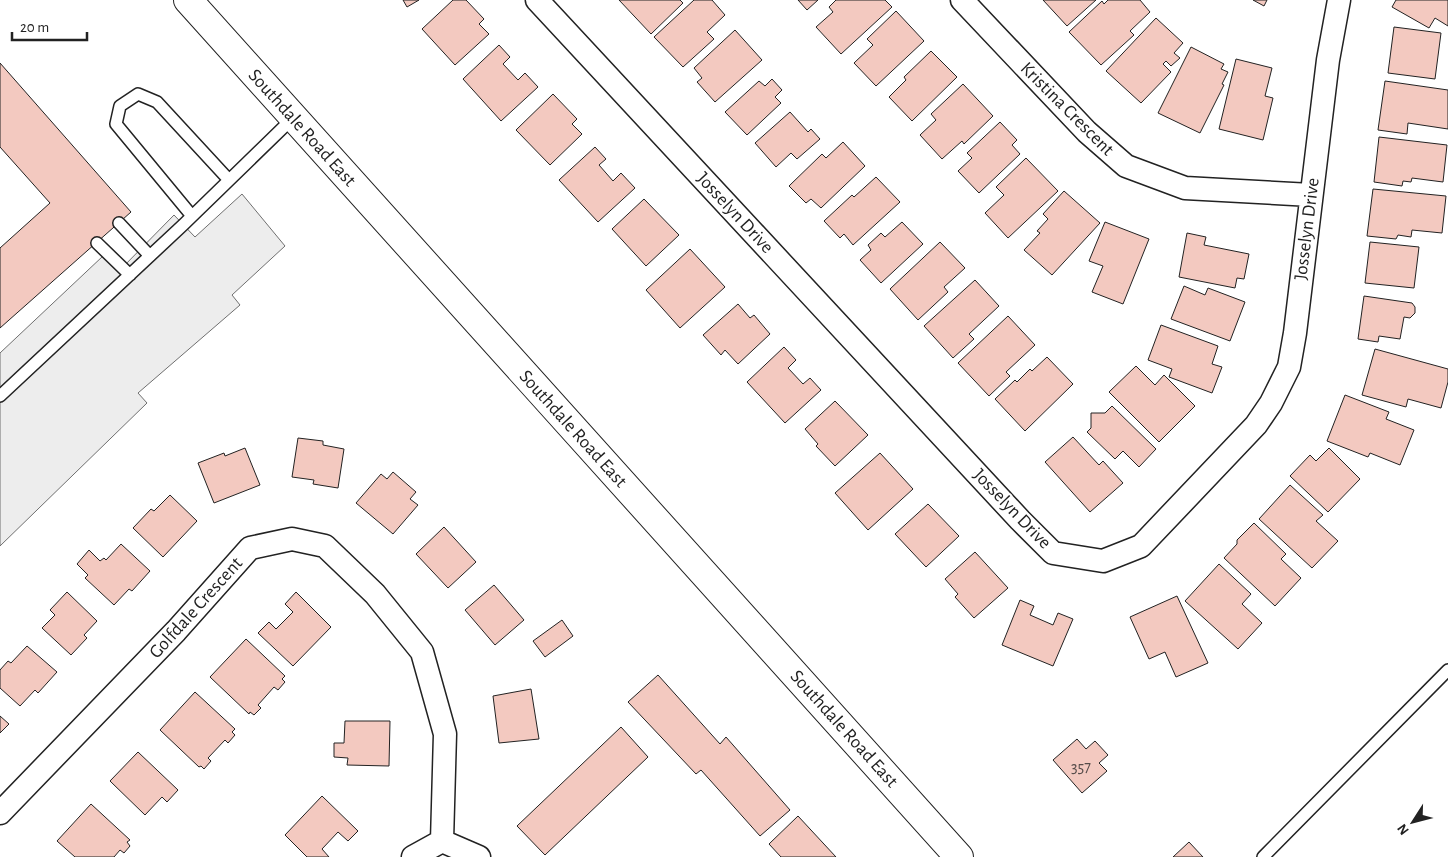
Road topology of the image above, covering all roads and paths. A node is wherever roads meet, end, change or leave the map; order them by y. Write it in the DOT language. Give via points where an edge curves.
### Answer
graph roads {
  1 [pos="188,0"];
  2 [pos="537,0"];
  3 [pos="962,0"];
  4 [pos="1339,0"];
  5 [pos="294,118"];
  6 [pos="229,180"];
  7 [pos="1311,196"];
  8 [pos="192,216"];
  9 [pos="119,223"];
  10 [pos="97,242"];
  11 [pos="150,256"];
  12 [pos="130,275"];
  13 [pos="0,396"];
  14 [pos="1448,670"];
  15 [pos="0,813"];
  16 [pos="442,841"];
  17 [pos="413,857"];
  18 [pos="479,857"];
  19 [pos="959,857"];
  20 [pos="1263,857"];
  1 -- 5 [label="main road, Southdale Road East"];
  2 -- 7 [label="street, Josselyn Drive" via="1053,553 1103,561 1141,546 1256,425 1289,367"];
  3 -- 7 [label="street, Kristina Crescent" via="1086,132 1126,166 1185,188"];
  4 -- 7 [label="street, Josselyn Drive"];
  5 -- 6 [label="lane"];
  5 -- 19 [label="main road, Southdale Road East"];
  6 -- 8 [label="lane"];
  6 -- 8 [label="lane" via="157,102 138,94 120,106 116,124"];
  8 -- 11 [label="lane"];
  9 -- 11 [label="lane"];
  10 -- 12 [label="lane"];
  11 -- 12 [label="lane"];
  12 -- 13 [label="lane"];
  14 -- 20 [label="lane"];
  15 -- 16 [label="street, Golfdale Crescent" via="176,631 250,548 292,539 325,546 375,594 422,652 446,734"];
  16 -- 17 [label="street"];
  16 -- 18 [label="street"];
}
